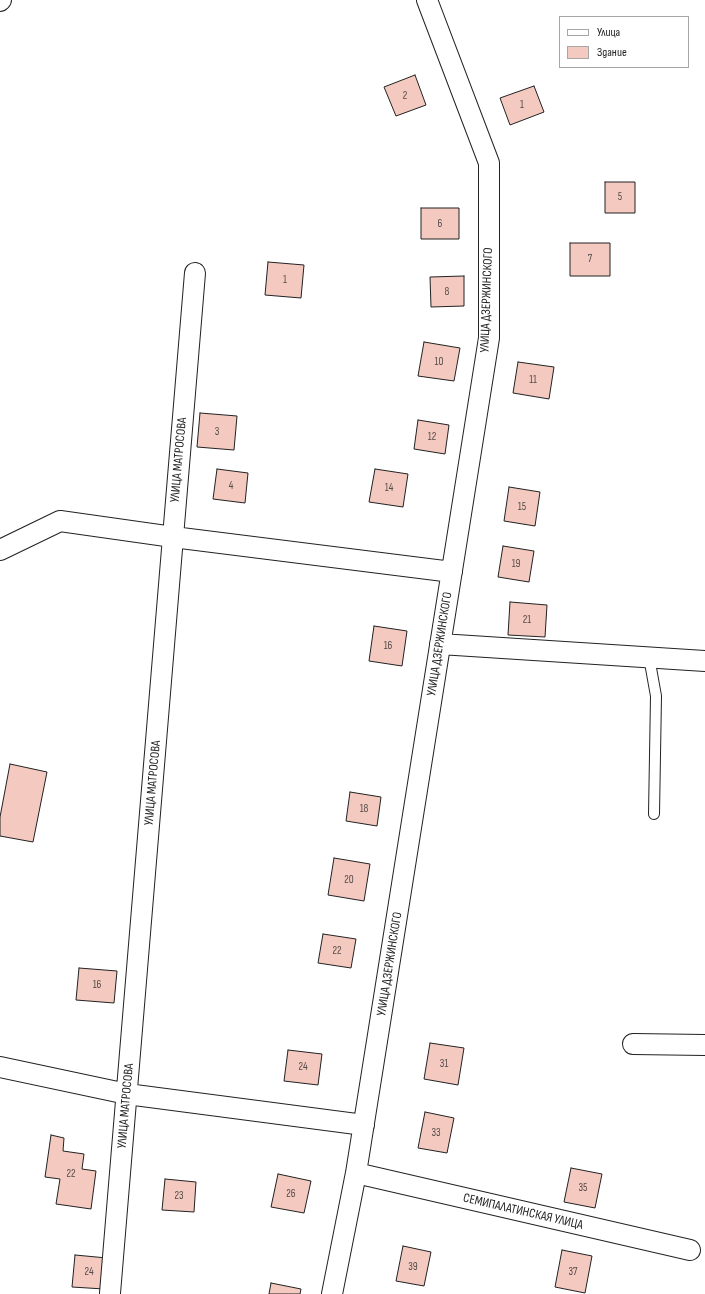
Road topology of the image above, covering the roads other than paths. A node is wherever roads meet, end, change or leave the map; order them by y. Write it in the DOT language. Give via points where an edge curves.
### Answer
graph roads {
  1 [pos="427,0"];
  2 [pos="195,273"];
  3 [pos="173,538"];
  4 [pos="0,550"];
  5 [pos="452,572"];
  6 [pos="440,644"];
  7 [pos="649,657"];
  8 [pos="705,661"];
  9 [pos="654,814"];
  10 [pos="633,1044"];
  11 [pos="705,1045"];
  12 [pos="0,1067"];
  13 [pos="127,1094"];
  14 [pos="364,1125"];
  15 [pos="356,1173"];
  16 [pos="690,1250"];
  17 [pos="110,1293"];
  18 [pos="332,1294"];
  1 -- 5 [label="street, УЛИЦА ДЗЕРЖИНСКОГО" via="488,163 489,338"];
  2 -- 3 [label="street, УЛИЦА МАТРОСОВА"];
  3 -- 4 [label="street" via="60,521"];
  3 -- 5 [label="street"];
  3 -- 13 [label="street, УЛИЦА МАТРОСОВА"];
  5 -- 6 [label="street, УЛИЦА ДЗЕРЖИНСКОГО"];
  6 -- 7 [label="street"];
  6 -- 14 [label="street, УЛИЦА ДЗЕРЖИНСКОГО"];
  7 -- 8 [label="street"];
  7 -- 9 [label="lane" via="656,696"];
  10 -- 11 [label="street"];
  12 -- 13 [label="street"];
  13 -- 14 [label="street"];
  13 -- 17 [label="street, УЛИЦА МАТРОСОВА"];
  14 -- 15 [label="street, УЛИЦА ДЗЕРЖИНСКОГО"];
  15 -- 16 [label="street, СЕМИПАЛАТИНСКАЯ УЛИЦА"];
  15 -- 18 [label="street, УЛИЦА ДЗЕРЖИНСКОГО"];
}
